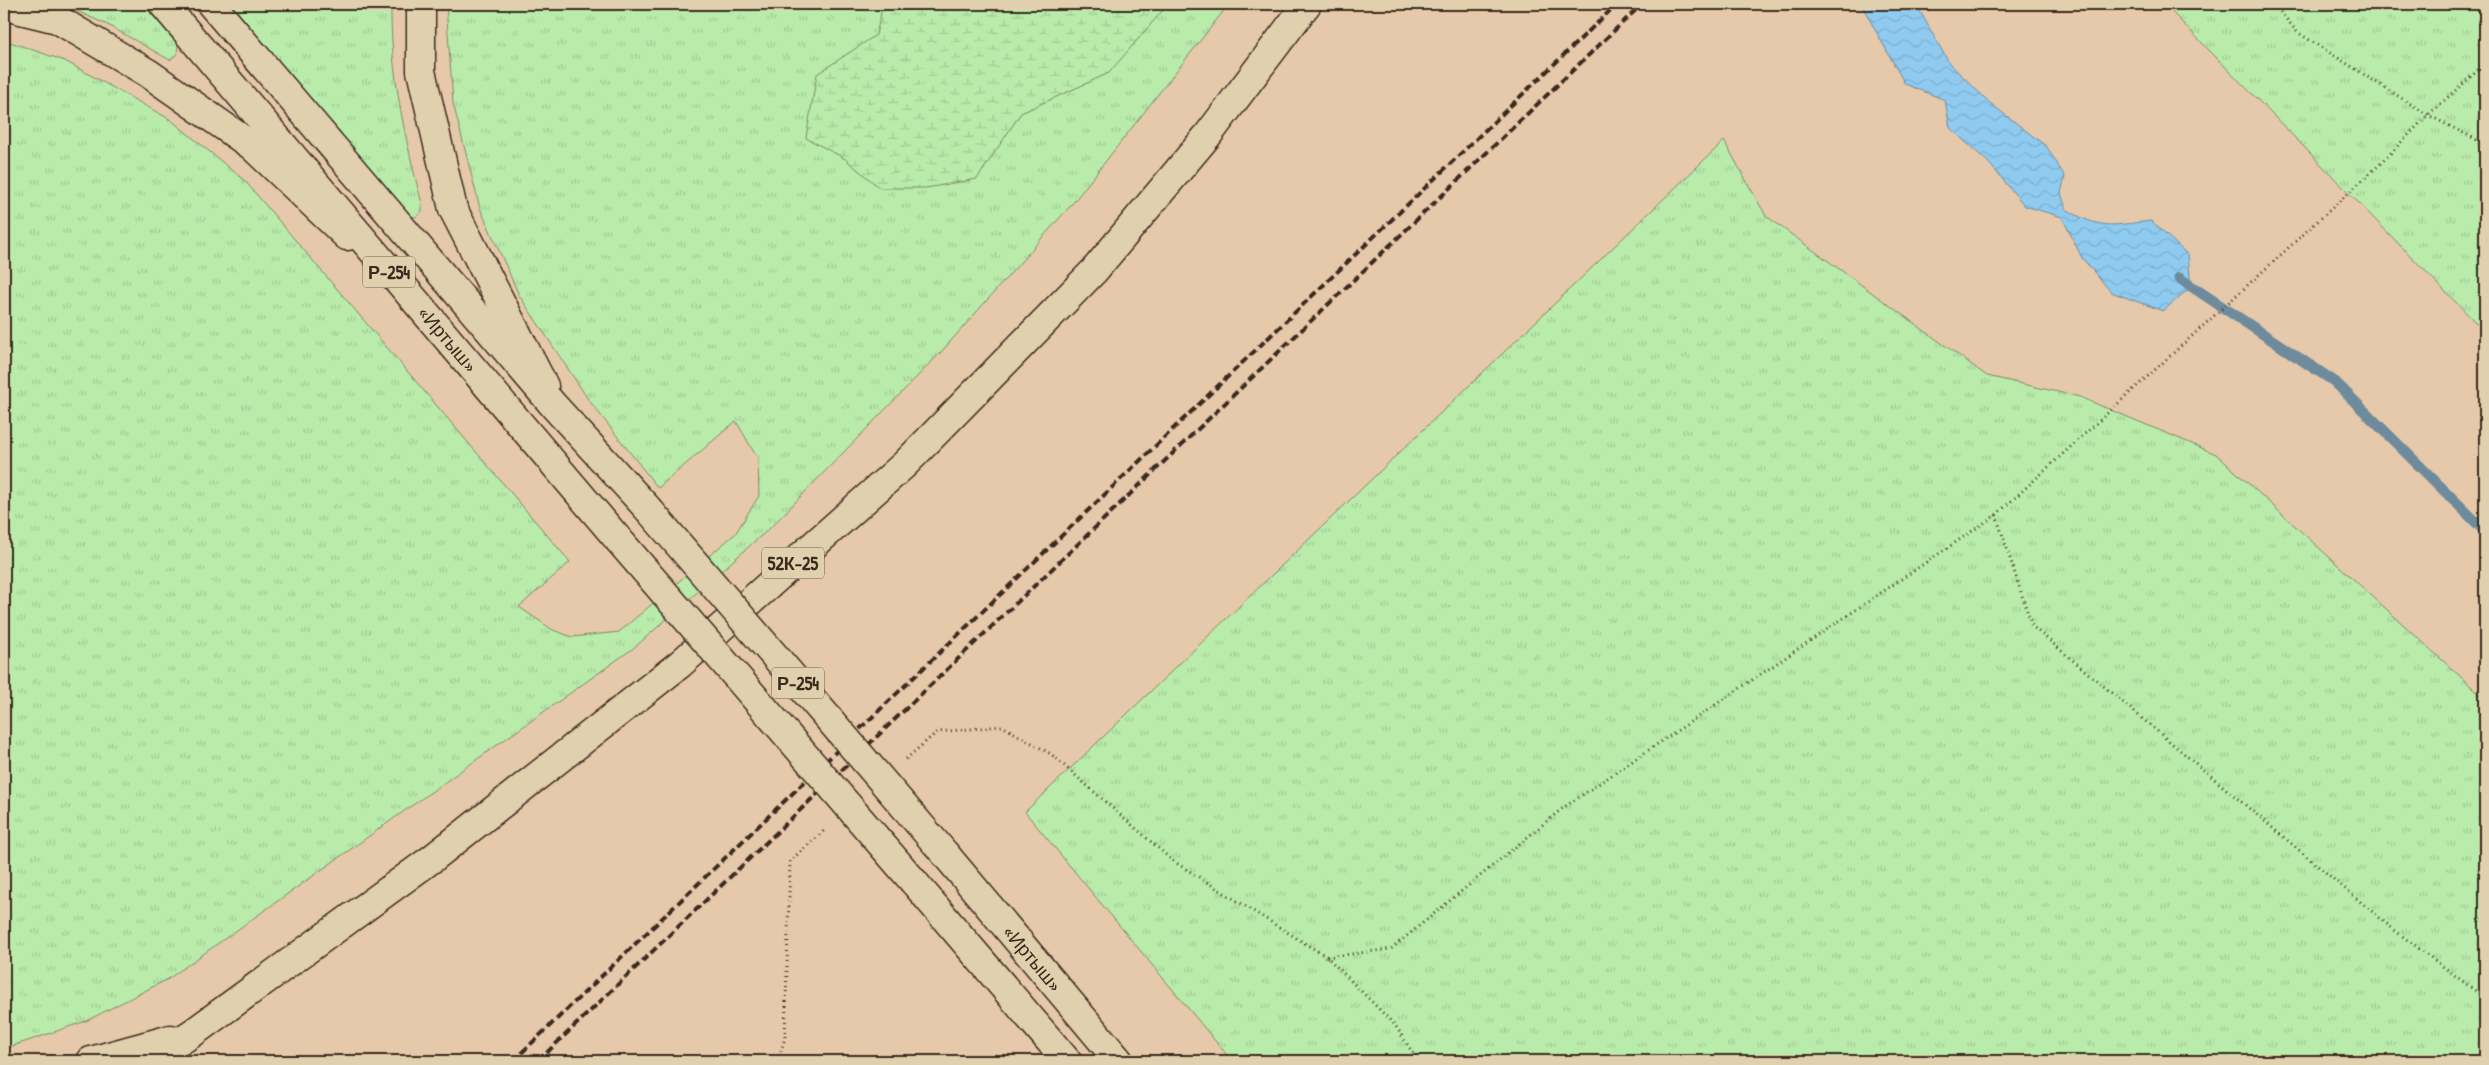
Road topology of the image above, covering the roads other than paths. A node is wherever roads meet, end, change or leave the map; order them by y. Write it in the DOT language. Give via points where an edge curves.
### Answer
graph roads {
  1 [pos="163,4"];
  2 [pos="211,4"];
  3 [pos="421,4"];
  4 [pos="1307,4"];
  5 [pos="4,6"];
  6 [pos="399,285"];
  7 [pos="554,406"];
  8 [pos="194,1032"];
  9 [pos="91,1061"];
  10 [pos="150,1061"];
  11 [pos="1067,1061"];
  12 [pos="1119,1061"];
  1 -- 6 [label="main road, «Иртыш» / Р-254"];
  2 -- 7 [label="main road, «Иртыш» / Р-254"];
  3 -- 7 [label="main road" via="421,71 453,209"];
  4 -- 8 [label="main road, 52К-25" via="1208,135 1094,271 905,464 680,664 433,858"];
  5 -- 6 [label="main road" via="57,19 148,73 252,146"];
  6 -- 11 [label="main road, «Иртыш» / Р-254, bridge"];
  7 -- 12 [label="main road, «Иртыш» / Р-254, bridge" via="649,510"];
  8 -- 9 [label="main road"];
  8 -- 10 [label="main road, 52К-25"];
}
